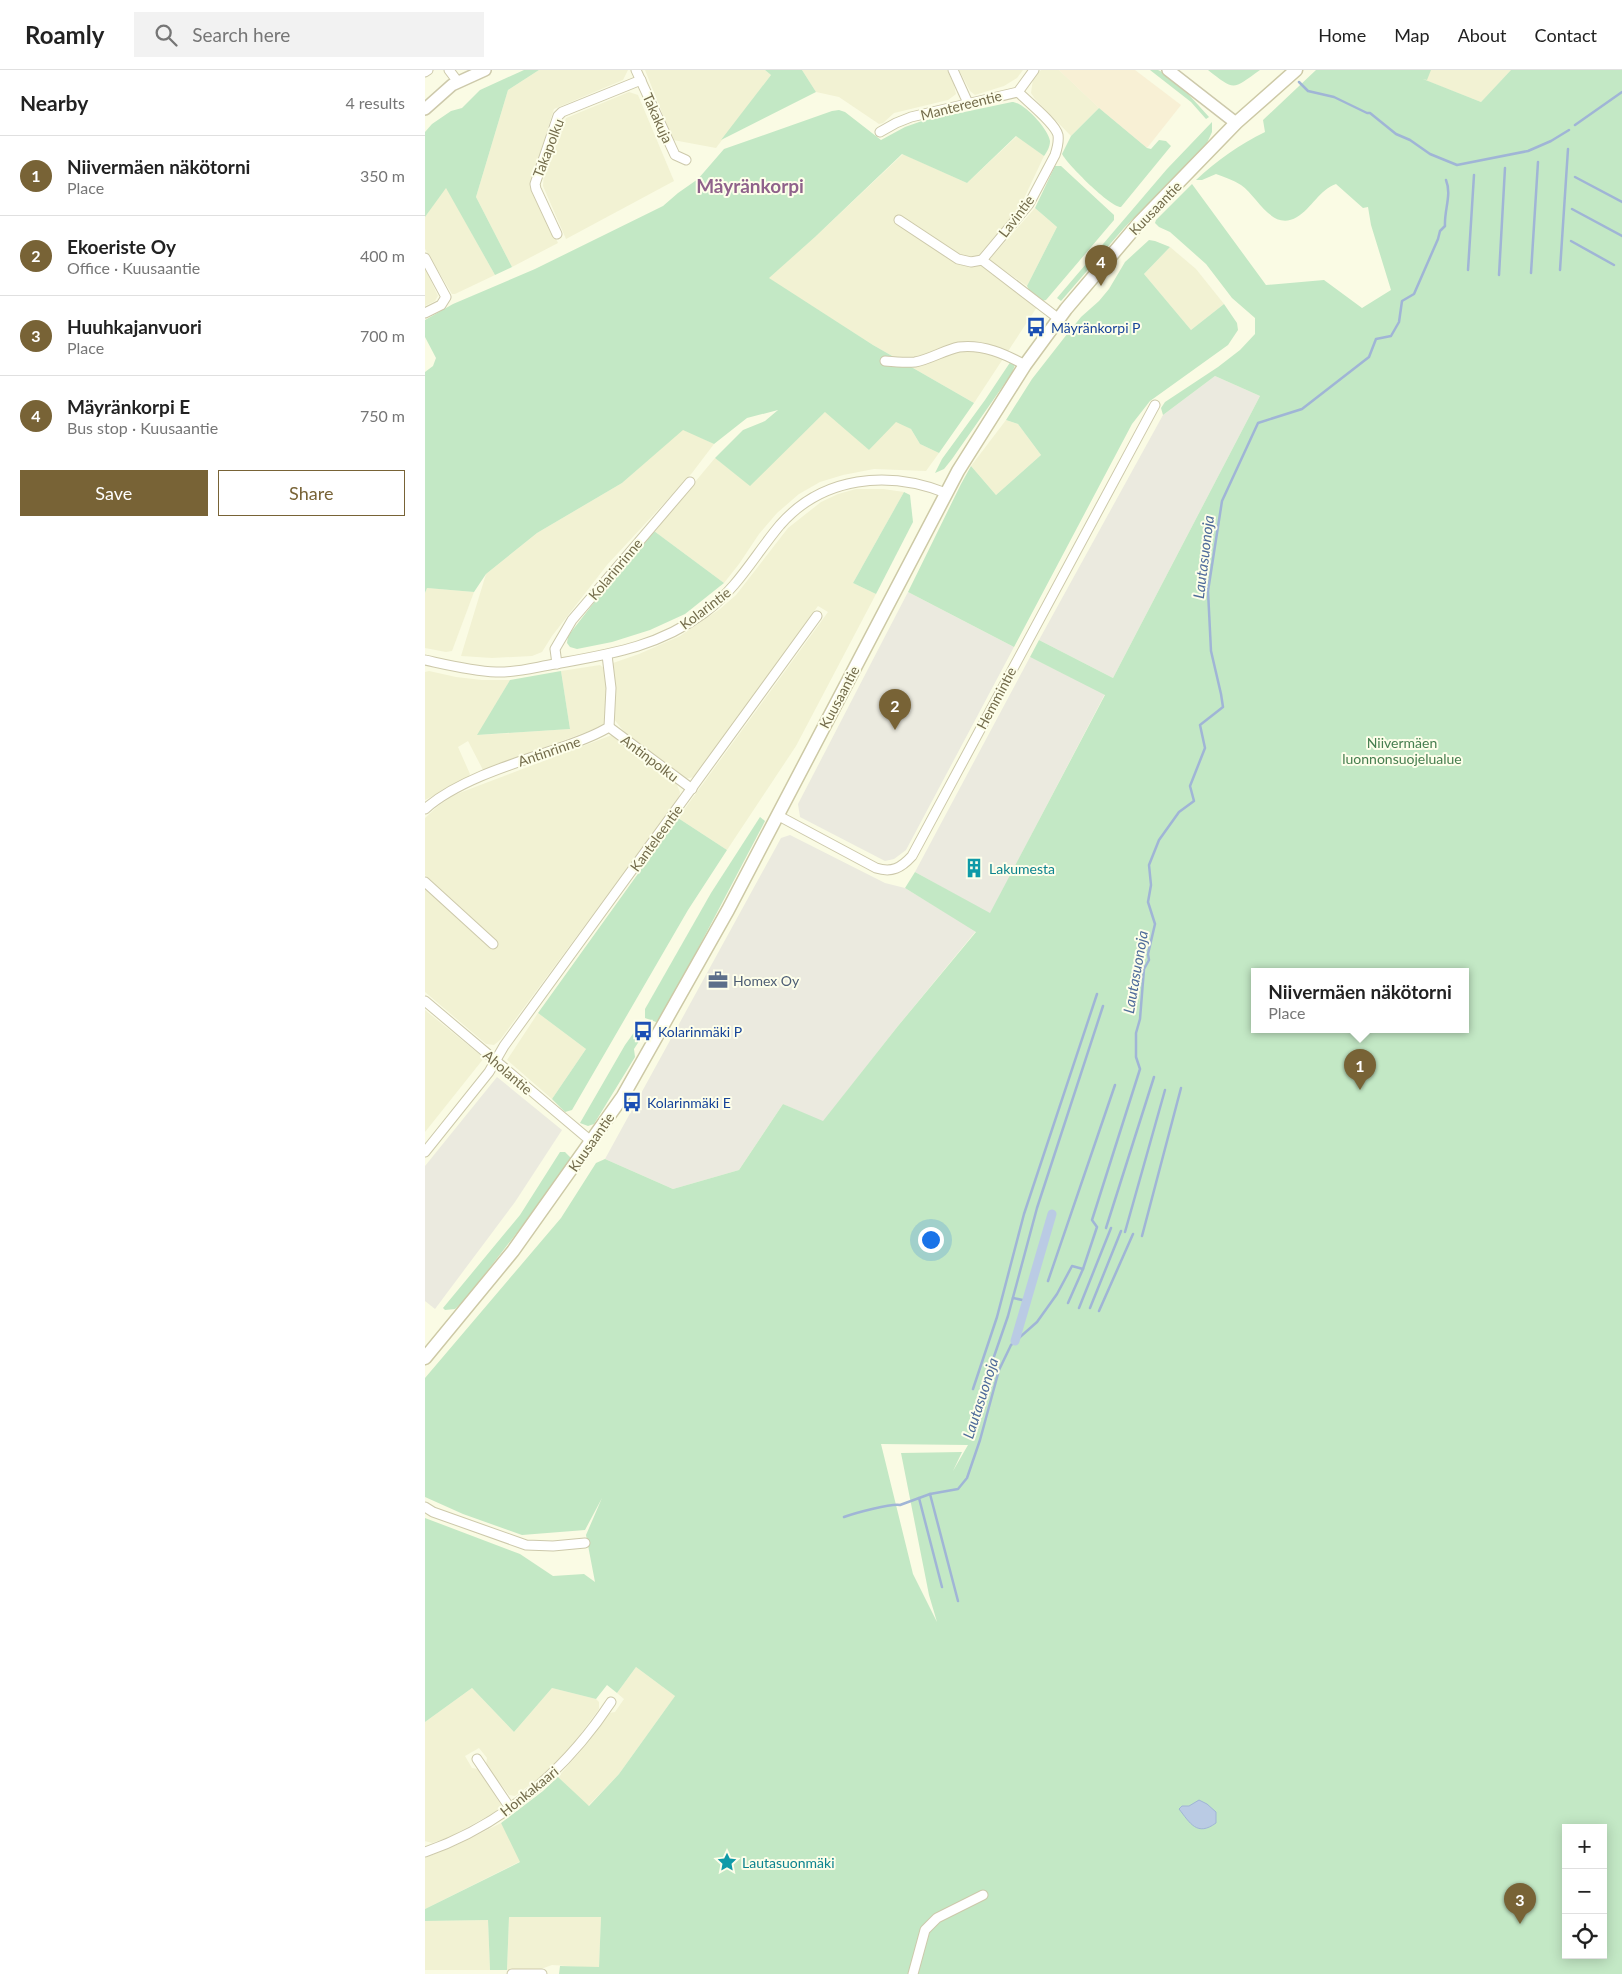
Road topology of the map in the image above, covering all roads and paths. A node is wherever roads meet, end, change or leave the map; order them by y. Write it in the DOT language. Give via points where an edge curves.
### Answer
graph roads {
  1 [pos="449,70"];
  2 [pos="485,70"];
  3 [pos="636,70"];
  4 [pos="953,70"];
  5 [pos="1034,70"];
  6 [pos="1168,70"];
  7 [pos="1296,70"];
  8 [pos="641,80"];
  9 [pos="457,82"];
  10 [pos="1018,92"];
  11 [pos="968,103"];
  12 [pos="425,109"];
  13 [pos="1236,123"];
  14 [pos="880,132"];
  15 [pos="686,160"];
  16 [pos="899,220"];
  17 [pos="557,234"];
  18 [pos="425,258"];
  19 [pos="982,260"];
  20 [pos="425,313"];
  21 [pos="1059,319"];
  22 [pos="885,361"];
  23 [pos="1025,366"];
  24 [pos="1155,405"];
  25 [pos="690,482"];
  26 [pos="946,493"];
  27 [pos="817,616"];
  28 [pos="607,655"];
  29 [pos="425,660"];
  30 [pos="557,664"];
  31 [pos="609,727"];
  32 [pos="692,789"];
  33 [pos="425,809"];
  34 [pos="777,816"];
  35 [pos="425,882"];
  36 [pos="493,944"];
  37 [pos="425,1001"];
  38 [pos="495,1061"];
  39 [pos="592,1142"];
  40 [pos="425,1152"];
  41 [pos="425,1358"];
  42 [pos="425,1507"];
  43 [pos="585,1543"];
  44 [pos="611,1702"];
  45 [pos="477,1758"];
  46 [pos="510,1808"];
  47 [pos="425,1852"];
  48 [pos="983,1895"];
  49 [pos="512,1974"];
  50 [pos="542,1974"];
  51 [pos="913,1974"];
  1 -- 9 [label="street"];
  2 -- 9 [label="street"];
  3 -- 8 [label="street, Takakuja"];
  4 -- 11 [label="street"];
  5 -- 10 [label="street, Mantereentie"];
  6 -- 13 [label="street"];
  7 -- 13 [label="main road, Kuusaantie"];
  8 -- 15 [label="street, Takakuja" via="675,155"];
  8 -- 17 [label="street, Takapolku" via="558,116 535,184"];
  9 -- 12 [label="street"];
  10 -- 11 [label="street, Mantereentie"];
  10 -- 19 [label="street, Lavintie" via="1055,128 1059,140 1055,155 1029,204"];
  11 -- 14 [label="street, Mantereentie" via="911,117"];
  13 -- 21 [label="main road, Kuusaantie" via="1139,223"];
  16 -- 19 [label="street" via="958,259"];
  18 -- 20 [label="street" via="446,297 441,306"];
  19 -- 21 [label="street"];
  21 -- 23 [label="main road, Kuusaantie"];
  22 -- 23 [label="street" via="917,361 943,351 967,347 992,350"];
  23 -- 26 [label="main road, Kuusaantie"];
  24 -- 34 [label="street, Hemmintie" via="905,864 892,870 876,868"];
  25 -- 30 [label="street, Kolarinrinne" via="572,620 555,649"];
  26 -- 28 [label="street, Kolarintie" via="912,483 879,479 848,483 823,492 786,519 732,588 704,613 653,642"];
  26 -- 34 [label="main road, Kuusaantie"];
  27 -- 32 [label="street, Kanteleentie"];
  28 -- 30 [label="street, Kolarintie"];
  28 -- 31 [label="street" via="611,688"];
  29 -- 30 [label="street, Kolarintie" via="496,672"];
  31 -- 32 [label="street, Antinpolku"];
  31 -- 33 [label="street, Antinrinne" via="461,786"];
  32 -- 38 [label="street, Kanteleentie"];
  34 -- 39 [label="main road, Kuusaantie" via="655,1041"];
  35 -- 36 [label="street"];
  37 -- 38 [label="street, Aholantie"];
  38 -- 39 [label="street, Aholantie"];
  38 -- 40 [label="street, Kanteleentie"];
  39 -- 41 [label="main road, Kuusaantie" via="513,1251"];
  42 -- 43 [label="street" via="525,1545"];
  44 -- 46 [label="street, Honkakaari" via="554,1772"];
  45 -- 46 [label="street"];
  46 -- 47 [label="street, Honkakaari" via="483,1826"];
  48 -- 51 [label="street" via="937,1918 925,1930"];
  49 -- 50 [label="street"];
}
